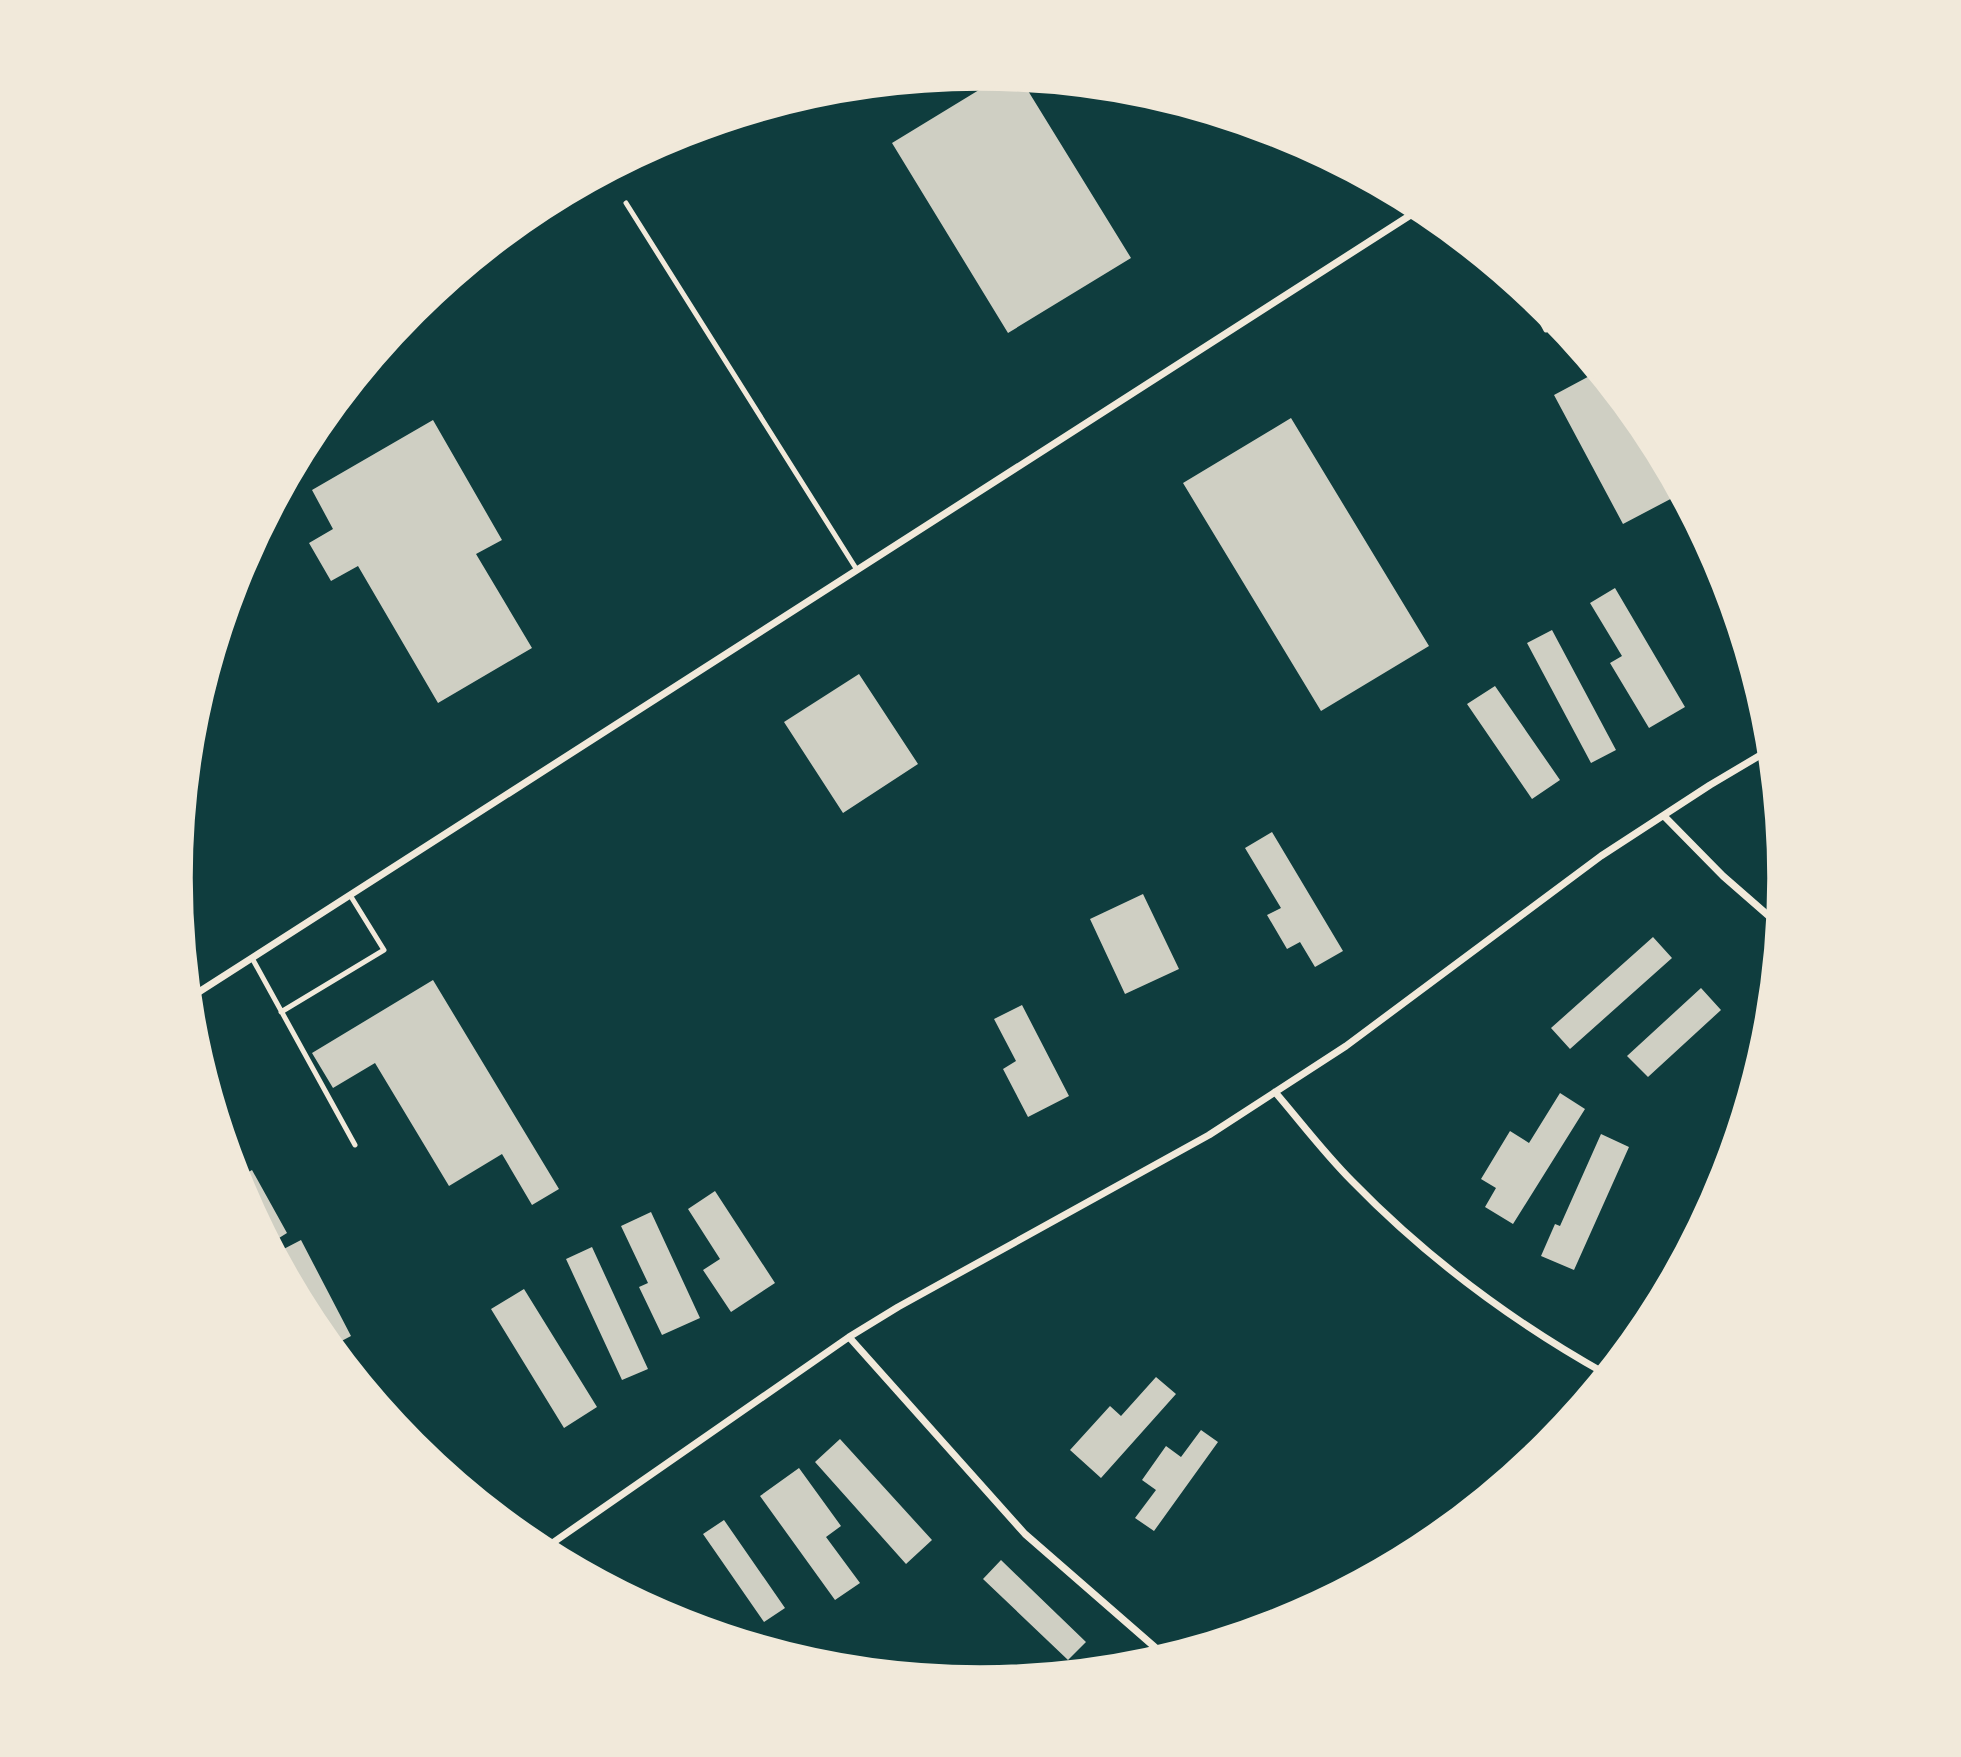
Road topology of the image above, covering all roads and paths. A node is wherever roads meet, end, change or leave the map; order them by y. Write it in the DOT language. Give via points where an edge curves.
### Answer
graph roads {
  1 [pos="626,203"];
  2 [pos="1409,216"];
  3 [pos="857,570"];
  4 [pos="1760,756"];
  5 [pos="1664,816"];
  6 [pos="350,895"];
  7 [pos="1769,916"];
  8 [pos="252,958"];
  9 [pos="200,992"];
  10 [pos="281,1012"];
  11 [pos="1275,1092"];
  12 [pos="355,1145"];
  13 [pos="849,1337"];
  14 [pos="1598,1370"];
  15 [pos="554,1542"];
  16 [pos="1156,1648"];
  1 -- 3 [label="lane"];
  2 -- 3 [label="street"];
  3 -- 6 [label="street"];
  4 -- 5 [label="street"];
  5 -- 7 [label="street"];
  5 -- 11 [label="street" via="1601,856 1346,1046"];
  6 -- 8 [label="street"];
  6 -- 10 [label="lane" via="384,950"];
  8 -- 9 [label="street"];
  8 -- 10 [label="lane"];
  10 -- 12 [label="lane"];
  11 -- 13 [label="street" via="1209,1135"];
  11 -- 14 [label="street" via="1351,1180 1420,1245 1550,1343"];
  13 -- 15 [label="street"];
  13 -- 16 [label="street" via="1025,1534"];
}
